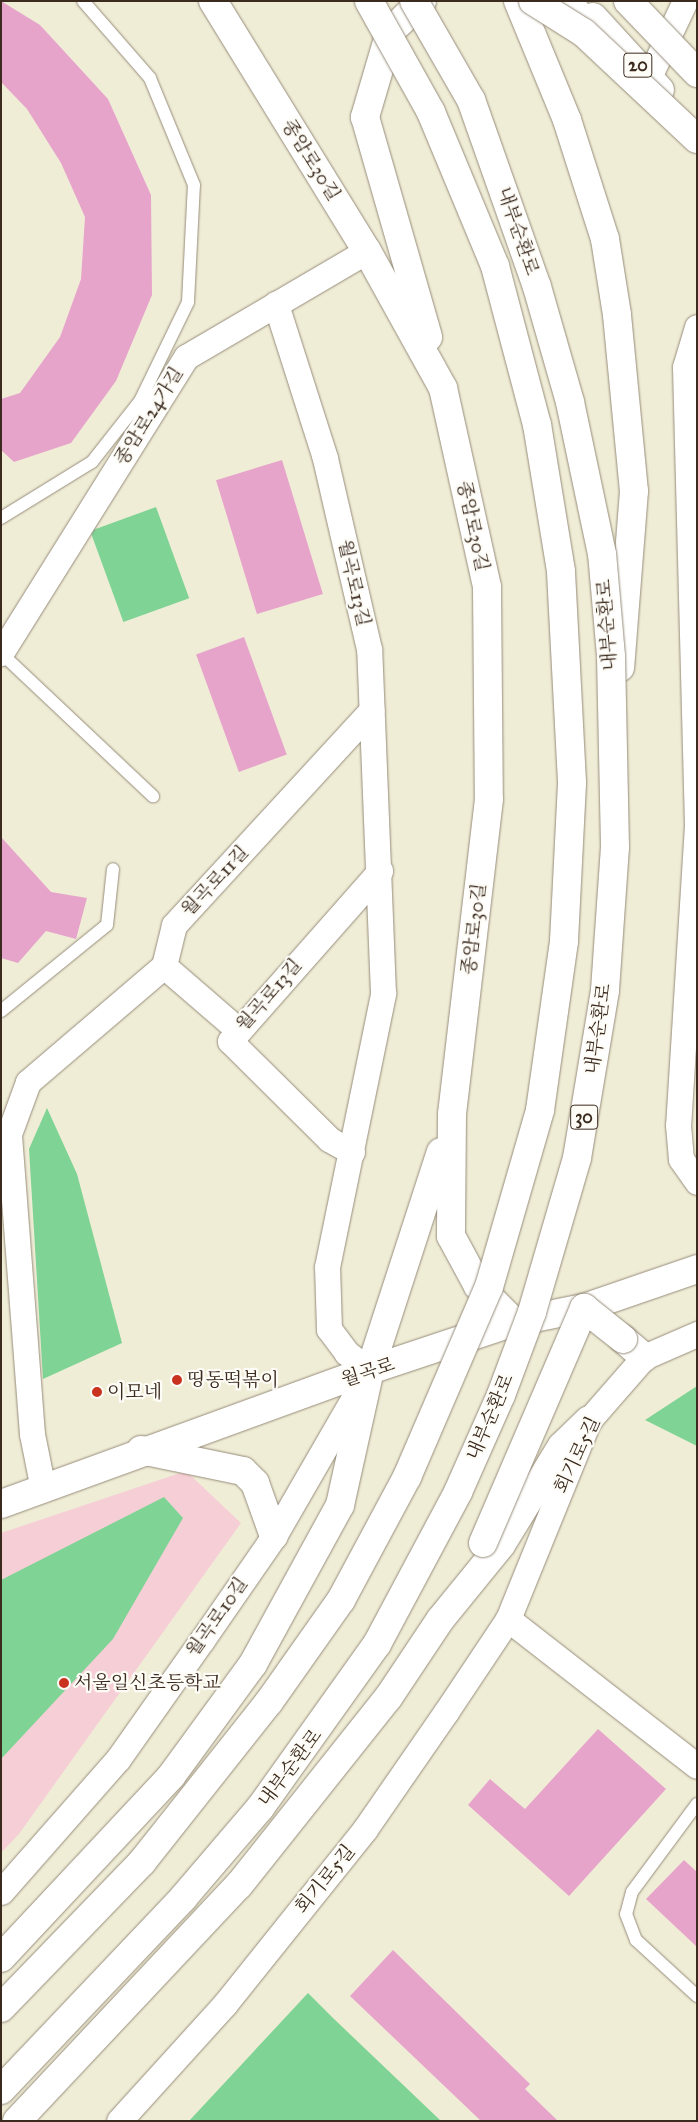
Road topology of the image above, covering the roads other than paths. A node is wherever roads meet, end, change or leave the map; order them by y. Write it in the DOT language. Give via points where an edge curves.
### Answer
graph roads {
  1 [pos="83,1"];
  2 [pos="213,1"];
  3 [pos="369,1"];
  4 [pos="414,1"];
  5 [pos="422,1"];
  6 [pos="518,1"];
  7 [pos="533,1"];
  8 [pos="543,1"];
  9 [pos="568,1"];
  10 [pos="578,1"];
  11 [pos="627,1"];
  12 [pos="685,1"];
  13 [pos="637,73"];
  14 [pos="697,73"];
  15 [pos="697,129"];
  16 [pos="697,139"];
  17 [pos="697,154"];
  18 [pos="367,251"];
  19 [pos="276,304"];
  20 [pos="697,327"];
  21 [pos="443,388"];
  22 [pos="1,518"];
  23 [pos="1,653"];
  24 [pos="372,710"];
  25 [pos="614,736"];
  26 [pos="153,796"];
  27 [pos="114,869"];
  28 [pos="380,871"];
  29 [pos="164,966"];
  30 [pos="1,1011"];
  31 [pos="237,1029"];
  32 [pos="452,1114"];
  33 [pos="352,1152"];
  34 [pos="697,1182"];
  35 [pos="697,1269"];
  36 [pos="584,1308"];
  37 [pos="514,1322"];
  38 [pos="697,1334"];
  39 [pos="644,1357"];
  40 [pos="370,1370"];
  41 [pos="588,1420"];
  42 [pos="141,1450"];
  43 [pos="43,1488"];
  44 [pos="1,1504"];
  45 [pos="274,1536"];
  46 [pos="508,1619"];
  47 [pos="440,1620"];
  48 [pos="694,1759"];
  49 [pos="697,1804"];
  50 [pos="1,1892"];
  51 [pos="1,1958"];
  52 [pos="697,1996"];
  53 [pos="1,2008"];
  54 [pos="1,2090"];
  55 [pos="18,2121"];
  56 [pos="120,2121"];
  1 -- 22 [label="lane" via="150,78 194,185 188,302 140,401 92,462"];
  2 -- 18 [label="main road, 종암로30길"];
  3 -- 53 [label="main road, 내부순환로 / 30, bridge" via="430,112 495,266 537,425 561,571 572,782 564,941 540,1110 489,1287 407,1477 341,1600 269,1702 142,1862"];
  4 -- 25 [label="main road, 내부순환로 / 30, bridge" via="471,100 538,287 570,402 602,554"];
  5 -- 21 [label="main road, bridge" via="390,32 365,117"];
  6 -- 25 [label="main road, bridge" via="567,120 599,220 617,315 634,490"];
  7 -- 16 [label="main road, bridge" via="584,33"];
  8 -- 13 [label="main road"];
  9 -- 13 [label="main road"];
  10 -- 13 [label="main road, 20"];
  11 -- 13 [label="main road"];
  11 -- 14 [label="main road, bridge"];
  12 -- 13 [label="street"];
  13 -- 15 [label="main road, 20"];
  13 -- 17 [label="main road"];
  18 -- 19 [label="street, 종암로24가길"];
  18 -- 21 [label="main road, 종암로30길"];
  19 -- 23 [label="street, 종암로24가길" via="186,357"];
  19 -- 24 [label="street, 월곡로13길" via="325,458 369,649"];
  20 -- 34 [label="street" via="685,367 697,825 678,1125 682,1159"];
  21 -- 32 [label="main road, 종암로30길" via="487,587 489,799"];
  23 -- 26 [label="lane"];
  24 -- 28 [label="street, 월곡로13길"];
  24 -- 29 [label="street, 월곡로11길" via="174,925"];
  25 -- 54 [label="main road, 내부순환로 / 30, bridge" via="610,928 577,1158 532,1312 458,1492 377,1644 305,1751 183,1898"];
  27 -- 30 [label="lane" via="107,925"];
  28 -- 31 [label="street, 월곡로13길"];
  28 -- 33 [label="street, 월곡로13길" via="383,993"];
  29 -- 31 [label="street"];
  29 -- 43 [label="street" via="28,1082 9,1134 32,1434"];
  31 -- 33 [label="street, 월곡로13길" via="230,1041 328,1139"];
  32 -- 37 [label="main road, 종암로30길" via="451,1236 478,1286"];
  32 -- 40 [label="main road, 종암로30길"];
  33 -- 40 [label="street, 월곡로13길" via="327,1267 329,1329 347,1353"];
  35 -- 36 [label="main road, 월곡로"];
  36 -- 37 [label="main road, 월곡로, bridge"];
  36 -- 39 [label="main road, bridge"];
  36 -- 47 [label="main road, bridge" via="483,1542"];
  37 -- 40 [label="main road, 월곡로"];
  38 -- 39 [label="street, 회기로5길"];
  39 -- 41 [label="street, 회기로5길"];
  40 -- 42 [label="main road, 월곡로"];
  40 -- 45 [label="street, 월곡로10길"];
  40 -- 51 [label="main road, 종암로30길" via="340,1504 253,1664 172,1775"];
  41 -- 46 [label="street, 회기로5길"];
  41 -- 47 [label="main road" via="562,1446 501,1544"];
  42 -- 43 [label="main road, 월곡로"];
  42 -- 45 [label="main road" via="243,1471 254,1483"];
  43 -- 44 [label="main road, 월곡로"];
  45 -- 50 [label="street, 월곡로10길" via="118,1758"];
  46 -- 48 [label="street"];
  46 -- 56 [label="street, 회기로5길" via="365,1829 225,2004"];
  47 -- 55 [label="main road" via="388,1698 239,1886"];
  49 -- 52 [label="lane" via="632,1892 626,1914 636,1940"];
}
